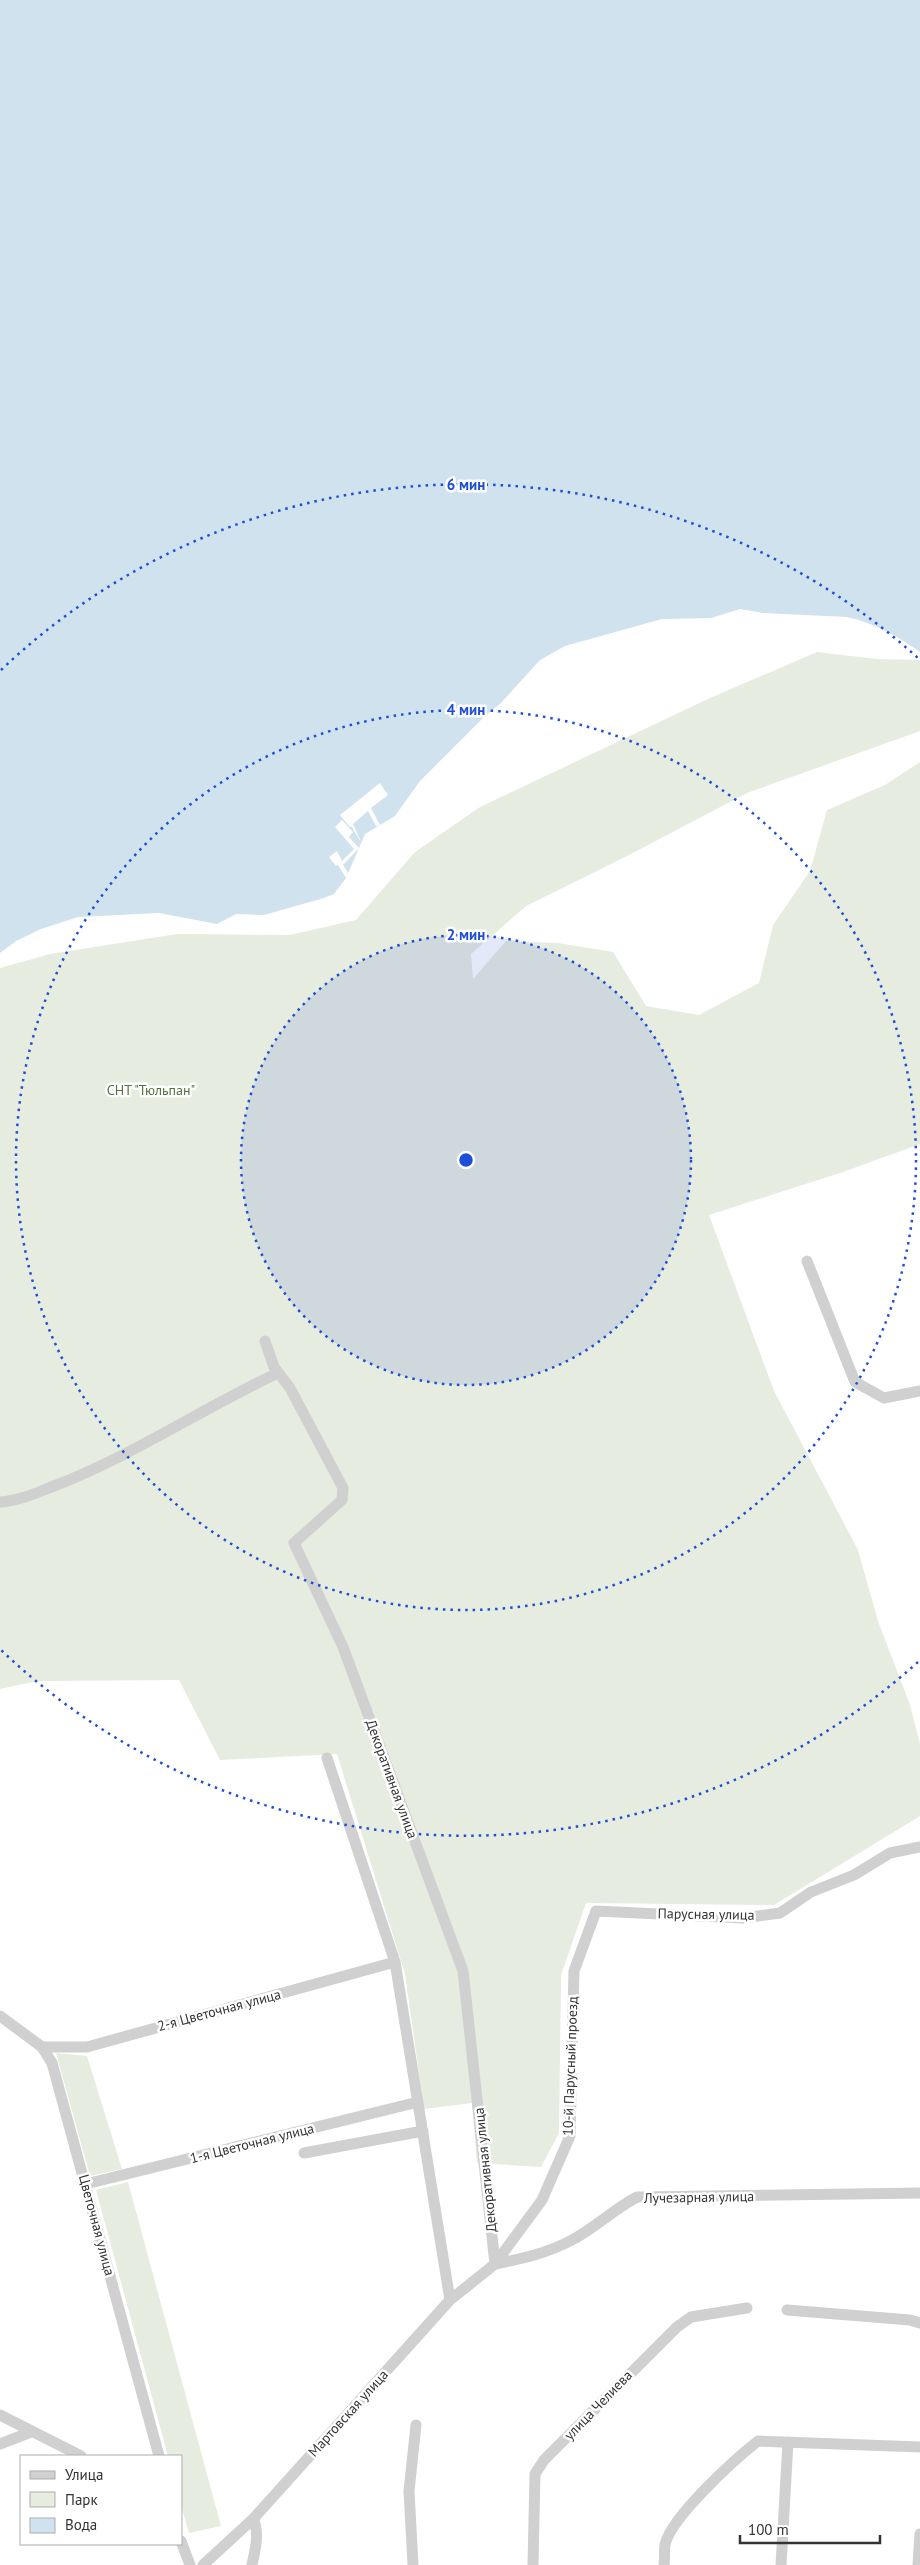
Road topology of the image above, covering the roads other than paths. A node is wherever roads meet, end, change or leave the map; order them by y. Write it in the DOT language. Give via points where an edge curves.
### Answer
graph roads {
  1 [pos="807,1261"];
  2 [pos="265,1341"];
  3 [pos="278,1373"];
  4 [pos="920,1391"];
  5 [pos="0,1502"];
  6 [pos="327,1758"];
  7 [pos="920,1847"];
  8 [pos="596,1911"];
  9 [pos="395,1962"];
  10 [pos="0,2016"];
  11 [pos="42,2047"];
  12 [pos="418,2102"];
  13 [pos="423,2131"];
  14 [pos="304,2153"];
  15 [pos="86,2184"];
  16 [pos="920,2193"];
  17 [pos="495,2264"];
  18 [pos="450,2300"];
  19 [pos="747,2308"];
  20 [pos="788,2310"];
  21 [pos="920,2324"];
  22 [pos="0,2415"];
  23 [pos="416,2425"];
  24 [pos="31,2432"];
  25 [pos="788,2442"];
  26 [pos="0,2444"];
  27 [pos="920,2447"];
  28 [pos="79,2455"];
  29 [pos="159,2455"];
  30 [pos="253,2519"];
  31 [pos="920,2534"];
  32 [pos="182,2544"];
  33 [pos="190,2565"];
  34 [pos="203,2565"];
  35 [pos="252,2565"];
  36 [pos="413,2565"];
  37 [pos="533,2565"];
  38 [pos="664,2565"];
  39 [pos="781,2565"];
  40 [pos="918,2565"];
  1 -- 4 [label="street" via="856,1382 884,1398"];
  2 -- 3 [label="street, Декоративная улица"];
  3 -- 5 [label="street" via="77,1477 14,1501"];
  3 -- 17 [label="street, Декоративная улица" via="290,1388 343,1488 342,1500 294,1543 343,1647 463,1971"];
  6 -- 9 [label="street"];
  7 -- 8 [label="street, Парусная улица" via="890,1853 854,1875 811,1892 780,1913 743,1918"];
  8 -- 17 [label="street, 10-й Парусный проезд" via="574,1971 570,2136 542,2200"];
  9 -- 11 [label="street, 2-я Цветочная улица" via="87,2046"];
  9 -- 12 [label="street"];
  10 -- 11 [label="street, Цветочная улица"];
  11 -- 15 [label="street, Цветочная улица" via="52,2063"];
  12 -- 13 [label="street"];
  12 -- 15 [label="street, 1-я Цветочная улица"];
  13 -- 14 [label="street"];
  13 -- 18 [label="street"];
  15 -- 29 [label="street, Цветочная улица"];
  16 -- 17 [label="street, Лучезарная улица" via="637,2198 619,2206 573,2240 530,2258"];
  17 -- 18 [label="street, Мартовская улица"];
  18 -- 30 [label="street, Мартовская улица"];
  19 -- 37 [label="street, улица Челиева" via="691,2317 676,2327 541,2464 534,2480"];
  20 -- 21 [label="street" via="891,2318"];
  22 -- 24 [label="street"];
  23 -- 36 [label="street" via="409,2491"];
  24 -- 26 [label="street"];
  24 -- 28 [label="street"];
  25 -- 27 [label="street"];
  25 -- 38 [label="street" via="758,2441 736,2459 680,2518 665,2544"];
  25 -- 39 [label="street"];
  30 -- 34 [label="street, Мартовская улица"];
  30 -- 35 [label="street" via="256,2546"];
  31 -- 40 [label="street"];
  32 -- 33 [label="street"];
}
